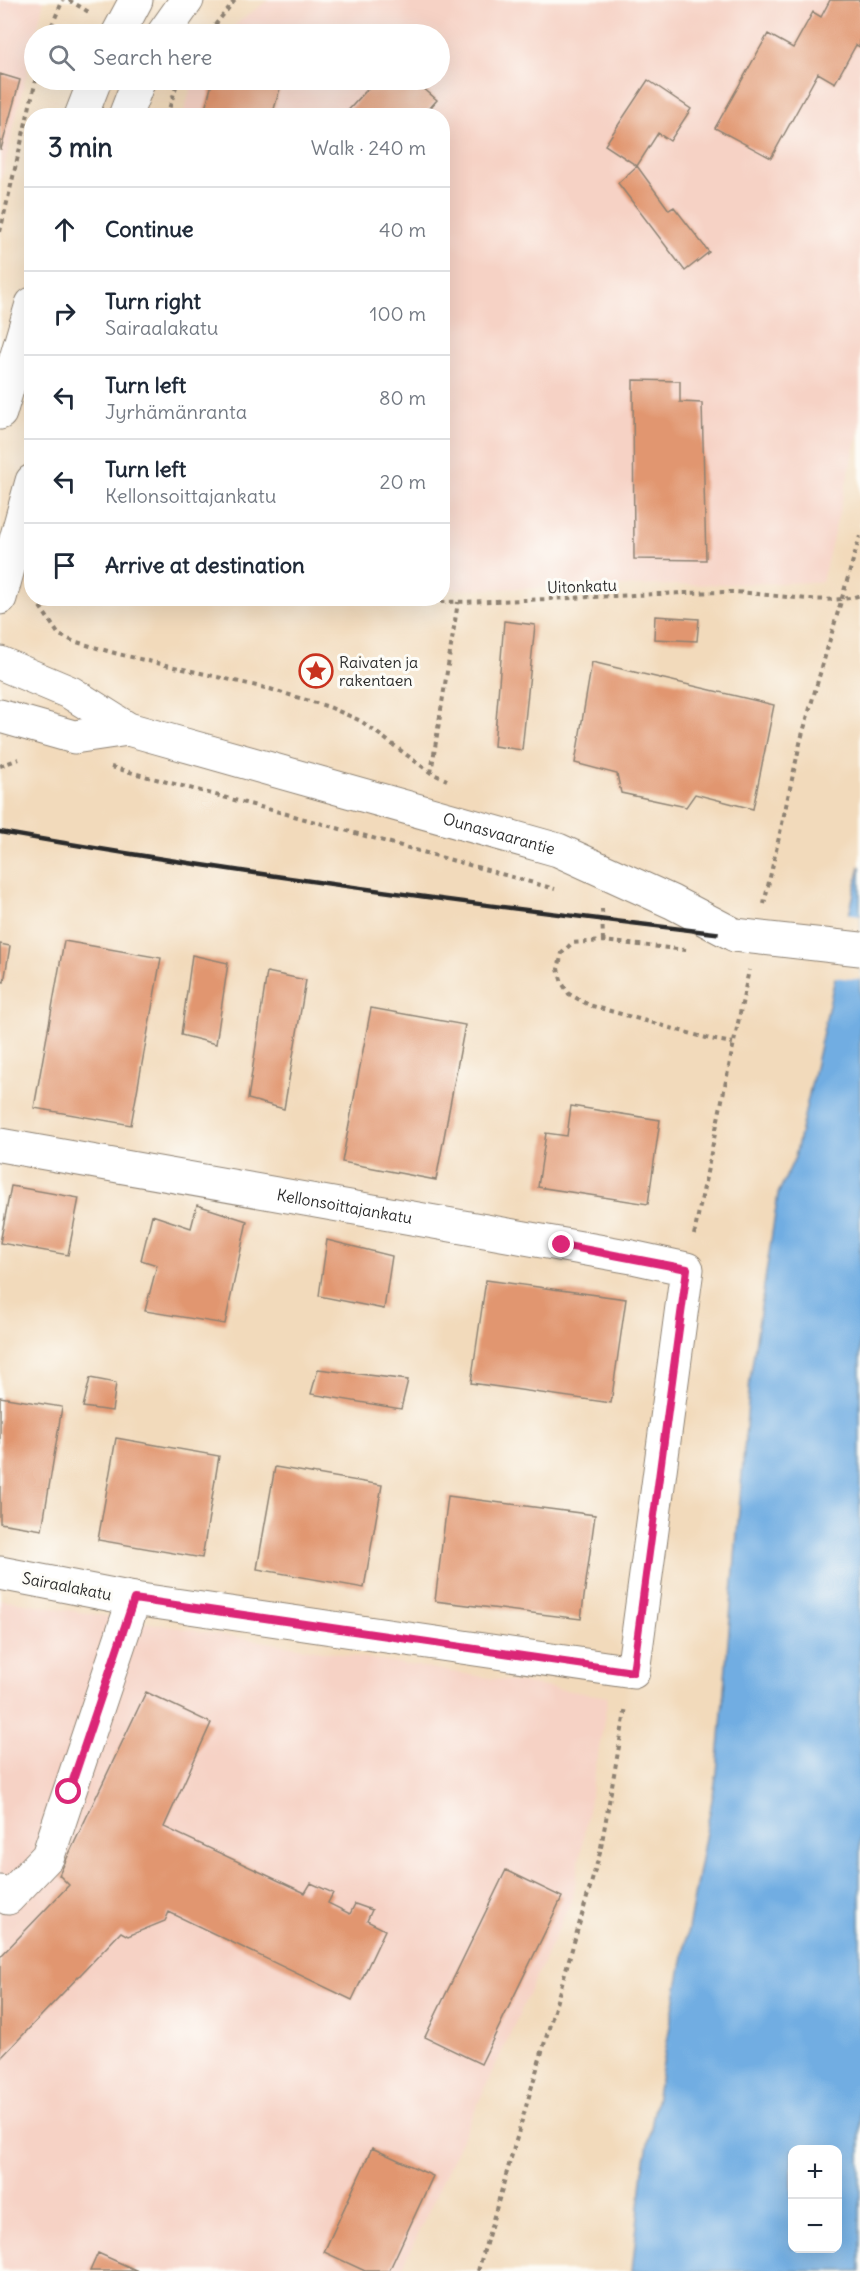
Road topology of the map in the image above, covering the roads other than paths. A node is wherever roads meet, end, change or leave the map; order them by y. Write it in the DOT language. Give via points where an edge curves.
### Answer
graph roads {
  1 [pos="136,0"];
  2 [pos="187,0"];
  3 [pos="123,24"];
  4 [pos="170,24"];
  5 [pos="91,90"];
  6 [pos="135,90"];
  7 [pos="84,108"];
  8 [pos="128,108"];
  9 [pos="24,331"];
  10 [pos="0,413"];
  11 [pos="24,510"];
  12 [pos="0,598"];
  13 [pos="0,663"];
  14 [pos="0,716"];
  15 [pos="128,729"];
  16 [pos="860,949"];
  17 [pos="0,1145"];
  18 [pos="0,1573"];
  19 [pos="134,1599"];
  20 [pos="633,1672"];
  21 [pos="0,1892"];
  1 -- 3 [label="street"];
  2 -- 4 [label="street"];
  5 -- 7 [label="street"];
  6 -- 8 [label="street"];
  9 -- 10 [label="street"];
  11 -- 12 [label="street"];
  13 -- 15 [label="street, Ounasvaarantie" via="71,693"];
  14 -- 15 [label="street, Ounasvaarantie" via="74,736"];
  15 -- 16 [label="street, Ounasvaarantie, bridge" via="558,850 735,935"];
  17 -- 20 [label="street, Kellonsoittajankatu" via="687,1269"];
  18 -- 19 [label="street, Sairaalakatu"];
  19 -- 20 [label="street, Sairaalakatu"];
  19 -- 21 [label="street" via="48,1856 8,1898"];
}
